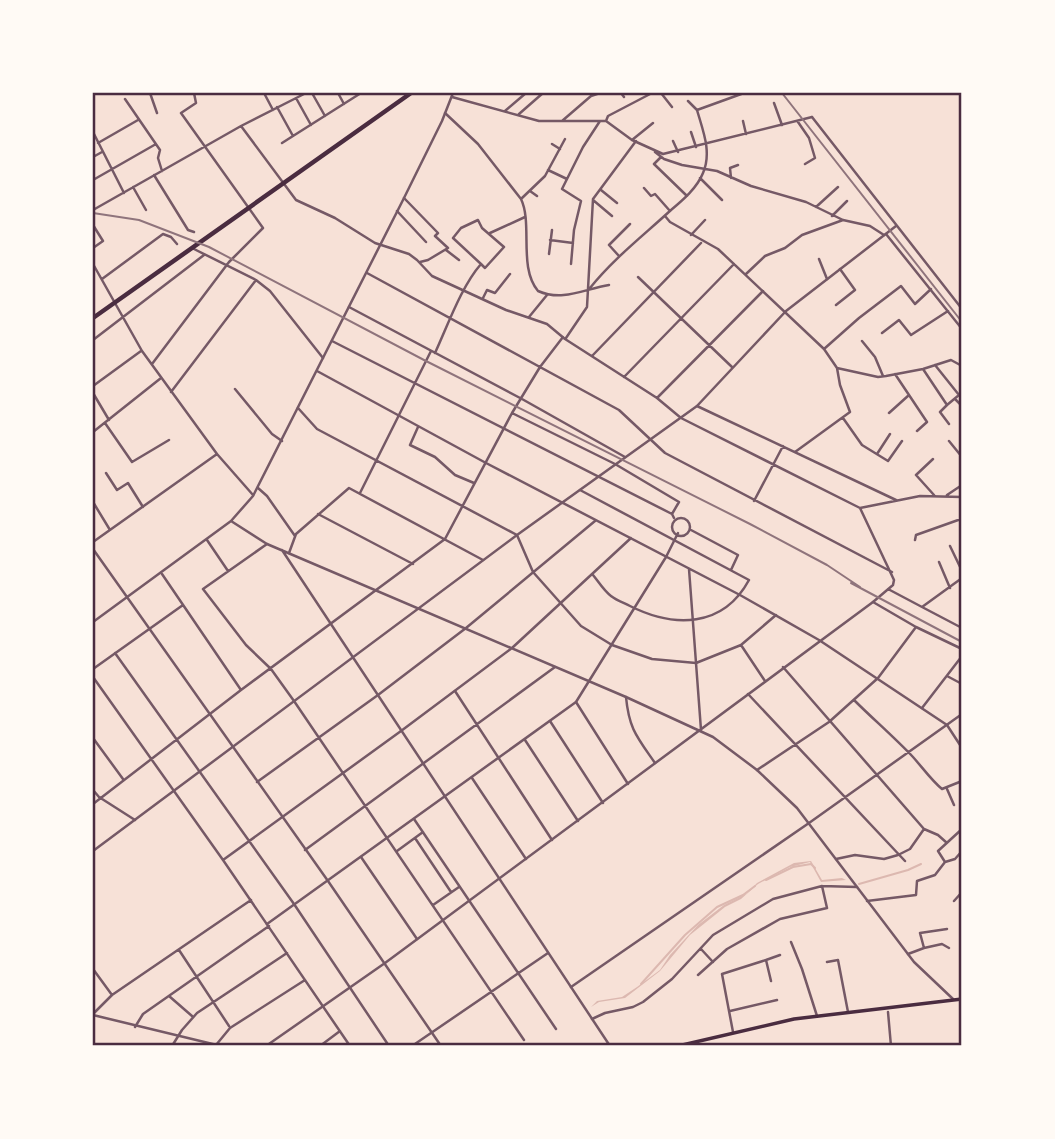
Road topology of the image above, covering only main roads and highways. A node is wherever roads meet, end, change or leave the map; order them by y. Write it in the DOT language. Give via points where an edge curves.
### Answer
graph roads {
  1 [pos="411,93"];
  2 [pos="93,318"];
  3 [pos="962,999"];
  4 [pos="678,1046"];
  1 -- 2 [label="highway"];
  3 -- 4 [label="main road" via="817,1016"];
}
